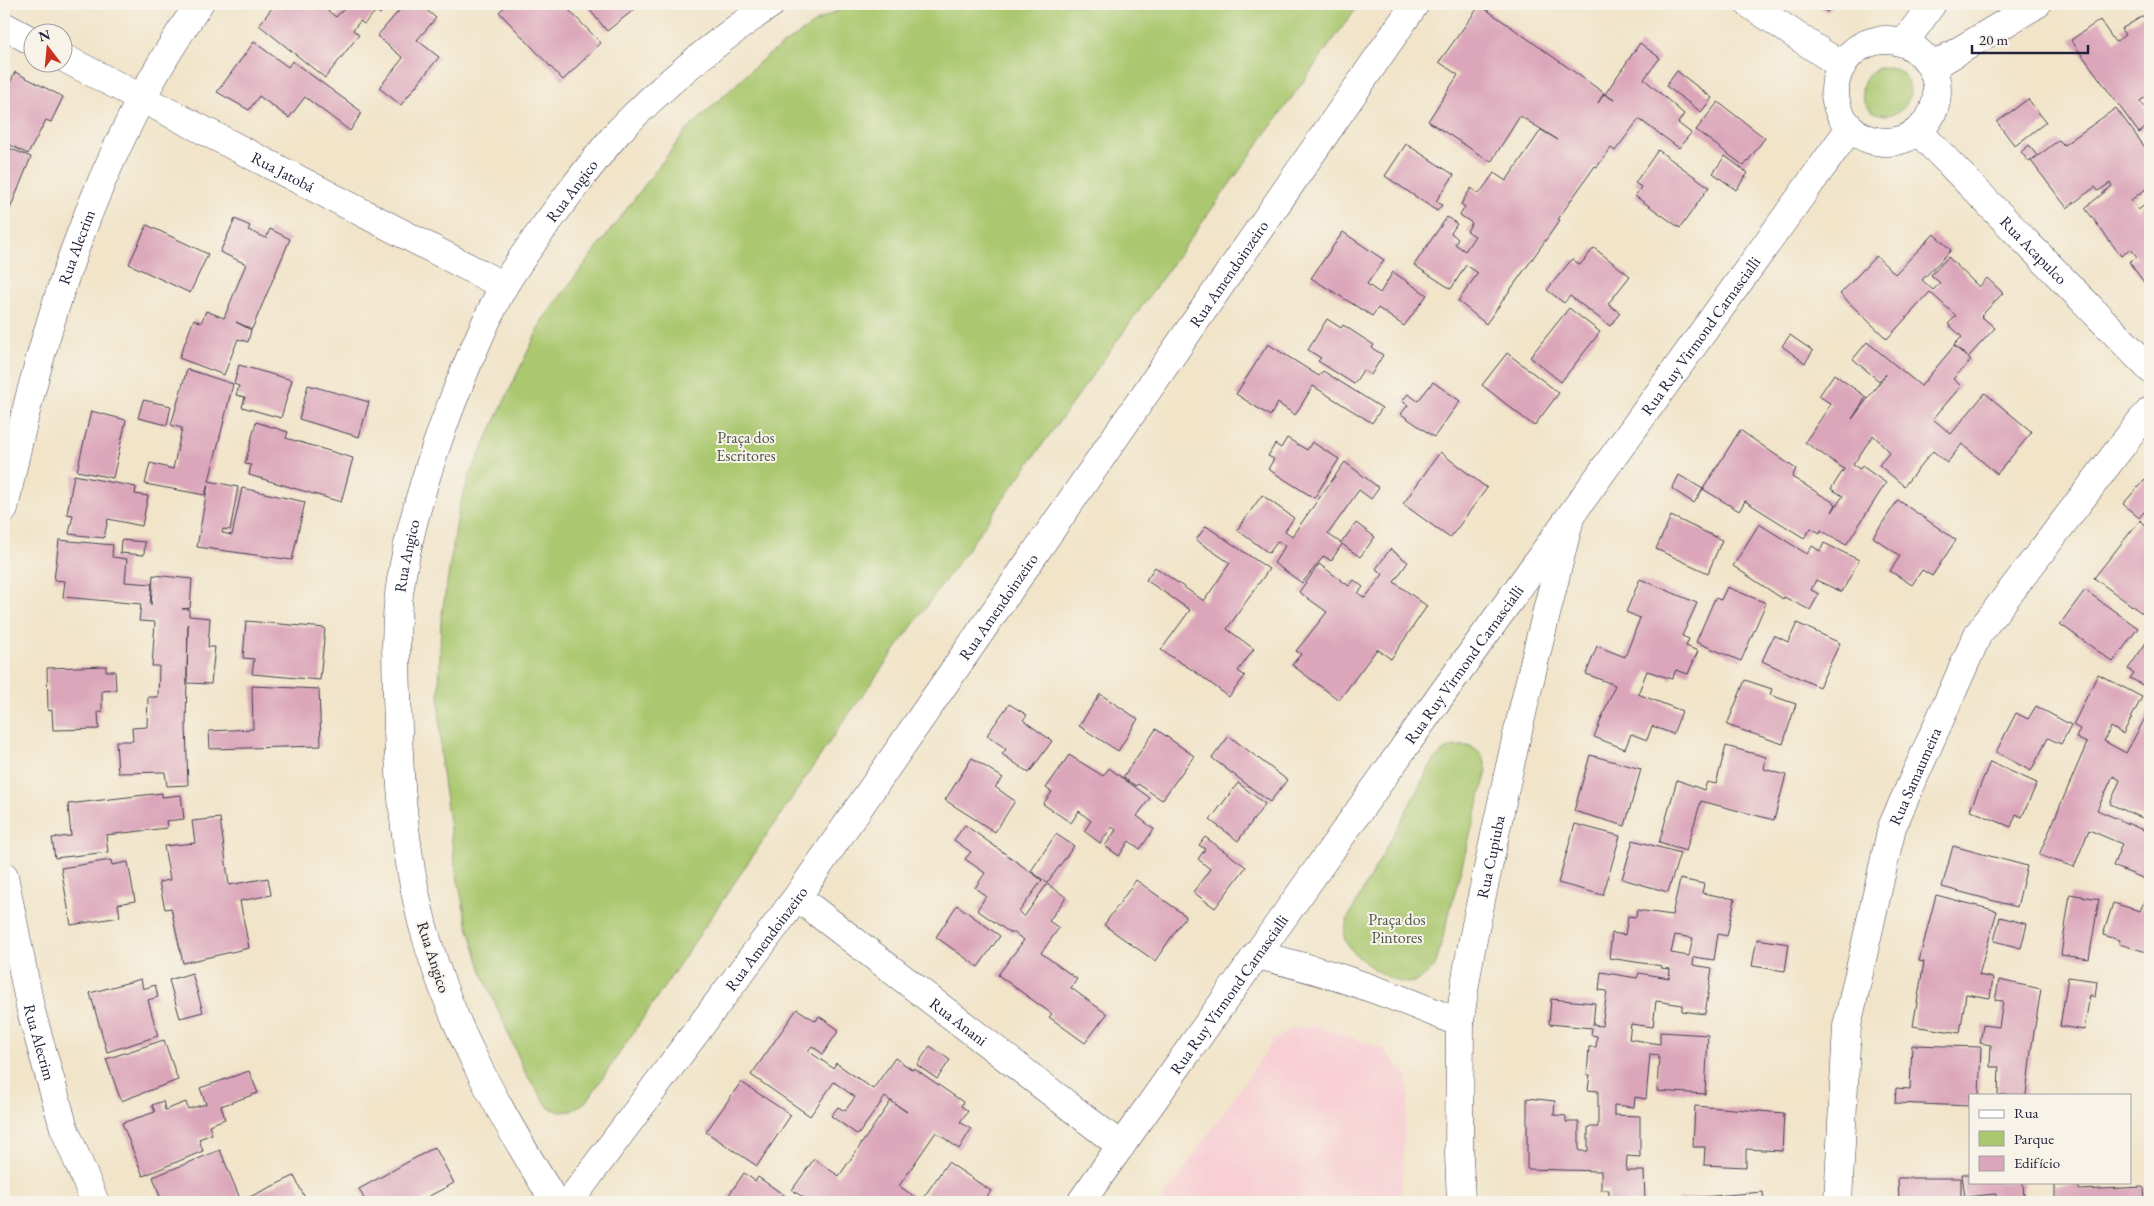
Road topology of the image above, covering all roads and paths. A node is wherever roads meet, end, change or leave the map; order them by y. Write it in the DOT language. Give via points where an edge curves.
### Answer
graph roads {
  1 [pos="199,4"];
  2 [pos="771,4"];
  3 [pos="1415,4"];
  4 [pos="1749,4"];
  5 [pos="1932,4"];
  6 [pos="2038,4"];
  7 [pos="4,26"];
  8 [pos="22,36"];
  9 [pos="1904,43"];
  10 [pos="72,62"];
  11 [pos="1842,66"];
  12 [pos="1932,67"];
  13 [pos="141,99"];
  14 [pos="1850,128"];
  15 [pos="1918,131"];
  16 [pos="504,286"];
  17 [pos="2150,369"];
  18 [pos="2150,411"];
  19 [pos="4,510"];
  20 [pos="1570,518"];
  21 [pos="4,876"];
  22 [pos="797,897"];
  23 [pos="1256,955"];
  24 [pos="1460,1023"];
  25 [pos="1120,1146"];
  26 [pos="95,1202"];
  27 [pos="555,1202"];
  28 [pos="569,1202"];
  29 [pos="1081,1202"];
  30 [pos="1461,1202"];
  31 [pos="1838,1202"];
  1 -- 13 [label="street, Rua Alecrim"];
  2 -- 16 [label="street, Rua Angico" via="736,28 619,131 540,232"];
  3 -- 22 [label="street, Rua Amendoinzeiro"];
  4 -- 11 [label="street"];
  5 -- 9 [label="street"];
  6 -- 12 [label="street"];
  7 -- 8 [label="street"];
  9 -- 11 [label="street" via="1886,40 1869,43 1854,52"];
  9 -- 12 [label="street"];
  10 -- 13 [label="street, Rua Jatobá"];
  11 -- 14 [label="street" via="1835,98 1840,114"];
  12 -- 15 [label="street" via="1937,84 1936,102 1930,118"];
  13 -- 16 [label="street, Rua Jatobá"];
  13 -- 19 [label="street, Rua Alecrim" via="100,185 65,273 19,434"];
  14 -- 15 [label="street" via="1876,142 1891,142"];
  14 -- 20 [label="street, Rua Ruy Virmond Carnascialli"];
  15 -- 17 [label="street, Rua Acapulco"];
  16 -- 27 [label="street, Rua Angico" via="484,325 441,432 405,563 397,622 400,783 412,879 447,997 494,1100"];
  18 -- 31 [label="street, Rua Samaumeira" via="1978,634 1892,826 1847,1026"];
  20 -- 23 [label="street, Rua Ruy Virmond Carnascialli"];
  20 -- 24 [label="street, Rua Cupiuba" via="1514,742 1471,946"];
  21 -- 26 [label="street, Rua Alecrim" via="33,1020 64,1128"];
  22 -- 25 [label="street, Rua Anani"];
  22 -- 28 [label="street, Rua Amendoinzeiro"];
  23 -- 24 [label="street" via="1304,965 1361,984"];
  23 -- 25 [label="street, Rua Ruy Virmond Carnascialli"];
  24 -- 30 [label="street, Rua Cupiuba"];
  25 -- 29 [label="street, Rua Ruy Virmond Carnascialli"];
}
